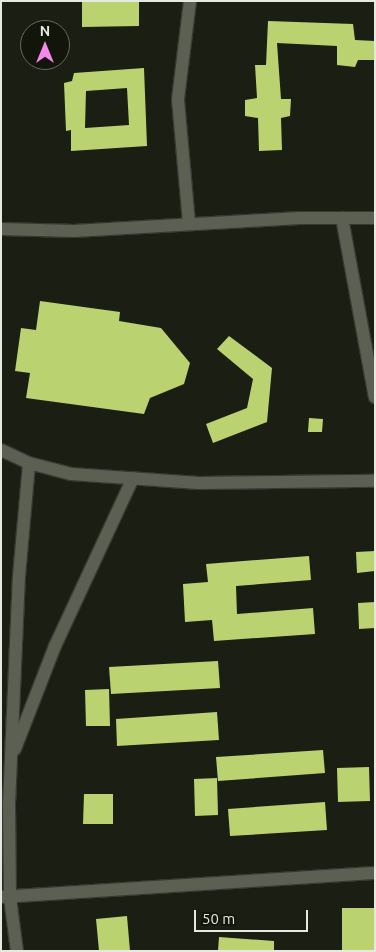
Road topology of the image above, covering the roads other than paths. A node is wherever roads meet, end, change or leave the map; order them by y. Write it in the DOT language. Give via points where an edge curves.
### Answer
graph roads {
  1 [pos="190,1"];
  2 [pos="342,218"];
  3 [pos="375,218"];
  4 [pos="189,223"];
  5 [pos="1,229"];
  6 [pos="375,397"];
  7 [pos="1,450"];
  8 [pos="29,463"];
  9 [pos="134,478"];
  10 [pos="375,481"];
  11 [pos="11,760"];
  12 [pos="375,873"];
  13 [pos="6,898"];
  14 [pos="17,951"];
  1 -- 4 [label="street" via="178,99"];
  2 -- 3 [label="street"];
  2 -- 4 [label="street"];
  2 -- 6 [label="street"];
  4 -- 5 [label="street" via="74,231"];
  7 -- 8 [label="street"];
  8 -- 9 [label="street" via="71,474"];
  8 -- 11 [label="street" via="19,576"];
  9 -- 10 [label="street" via="199,483"];
  9 -- 11 [label="street" via="55,646"];
  11 -- 13 [label="street"];
  12 -- 13 [label="street"];
  13 -- 14 [label="street"];
}
